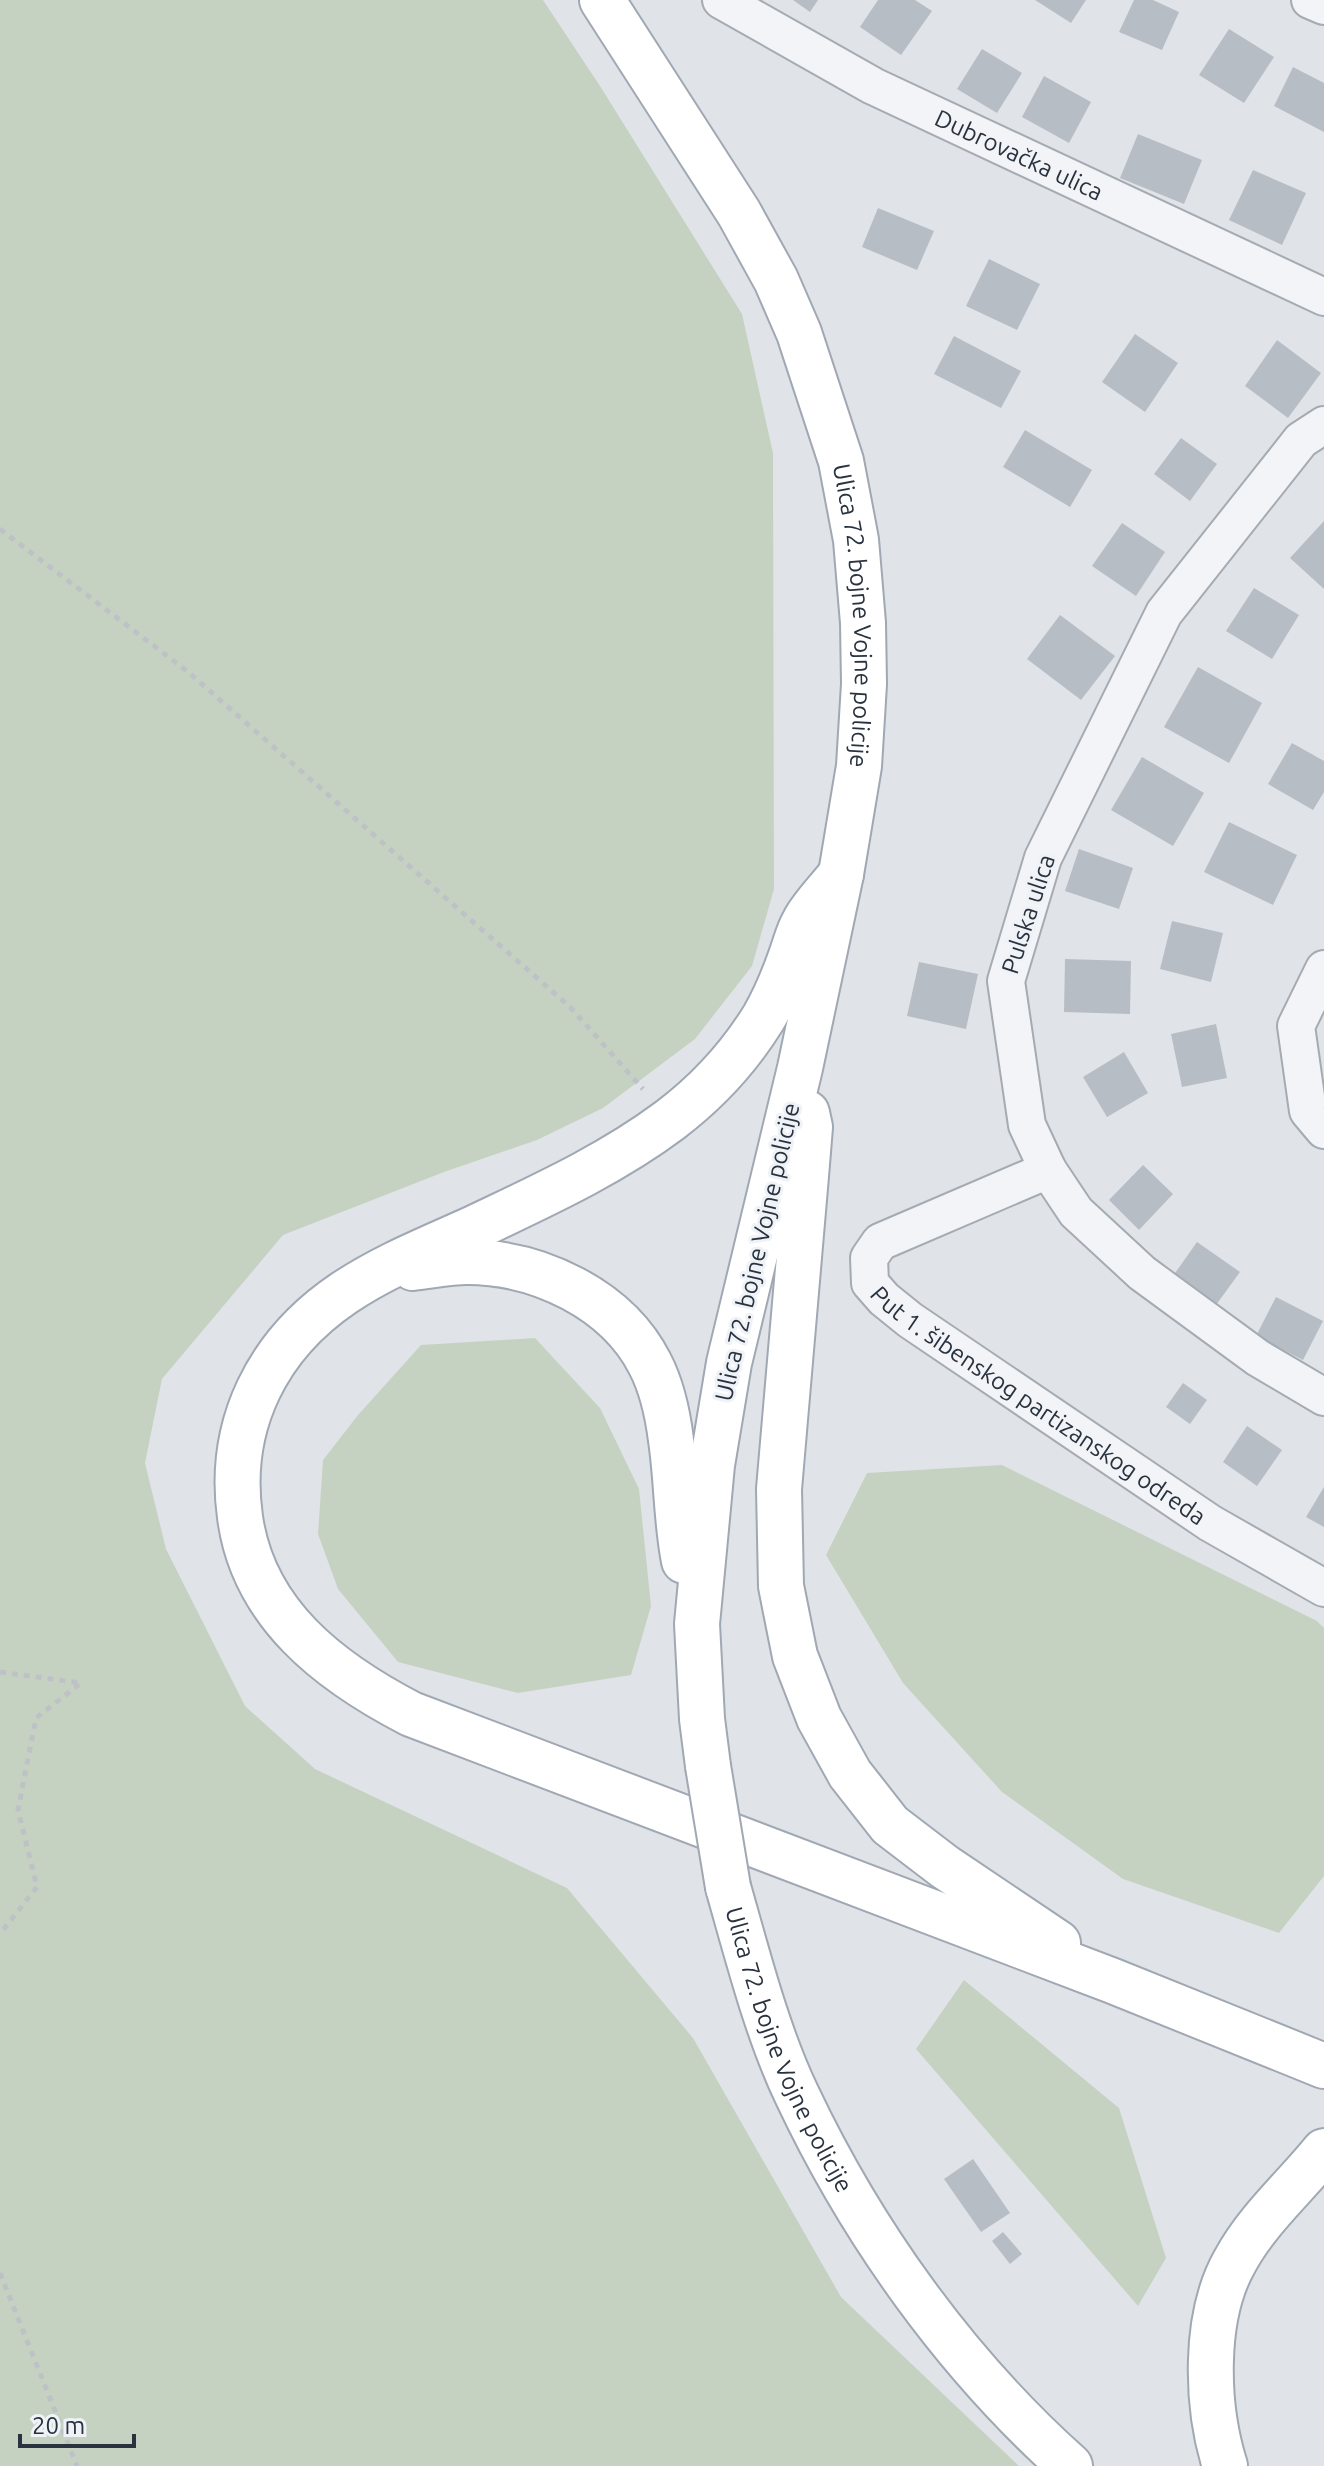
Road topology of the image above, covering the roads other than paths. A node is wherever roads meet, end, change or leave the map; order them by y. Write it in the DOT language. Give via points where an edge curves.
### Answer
graph roads {
  1 [pos="602,0"];
  2 [pos="721,0"];
  3 [pos="1310,0"];
  4 [pos="1324,6"];
  5 [pos="1324,297"];
  6 [pos="1324,425"];
  7 [pos="841,874"];
  8 [pos="1324,969"];
  9 [pos="800,1068"];
  10 [pos="1324,1130"];
  11 [pos="1048,1170"];
  12 [pos="379,1272"];
  13 [pos="1324,1397"];
  14 [pos="1324,1588"];
  15 [pos="697,1624"];
  16 [pos="1113,1981"];
  17 [pos="1324,2066"];
  18 [pos="1324,2151"];
  19 [pos="1324,2188"];
  20 [pos="1261,2224"];
  21 [pos="1070,2466"];
  22 [pos="1225,2466"];
  1 -- 7 [label="main road, Ulica 72. bojne Vojne policije" via="776,280 841,461 856,540 864,684 859,766"];
  2 -- 5 [label="street, Dubrovačka ulica" via="873,86"];
  3 -- 4 [label="street"];
  6 -- 11 [label="street, Pulska ulica" via="1301,440 1164,613 1043,858 1006,981 1027,1125"];
  7 -- 9 [label="main road, Ulica 72. bojne Vojne policije"];
  7 -- 12 [label="main road" via="804,922 765,1015 740,1053 670,1120 586,1174"];
  8 -- 10 [label="street" via="1296,1026 1308,1111"];
  9 -- 15 [label="main road, Ulica 72. bojne Vojne policije" via="729,1363 712,1465"];
  9 -- 16 [label="main road" via="810,1127 779,1489 781,1586 795,1656 819,1718 850,1774 890,1825"];
  11 -- 13 [label="street, Pulska ulica" via="1076,1212 1142,1273 1258,1358"];
  11 -- 14 [label="street, Put 1. šibenskog partizanskog odreda" via="880,1242 869,1258 870,1283 910,1320 1210,1523"];
  12 -- 15 [label="main road" via="467,1262 530,1269 580,1293 624,1325 650,1364 671,1439 681,1545"];
  12 -- 16 [label="main road" via="302,1327 270,1366 250,1405 239,1447 236,1489 250,1559 267,1597 296,1633 334,1669 411,1714"];
  15 -- 21 [label="main road, Ulica 72. bojne Vojne policije, bridge" via="702,1719 728,1887 795,2093 863,2216 916,2295 982,2377"];
  16 -- 17 [label="main road"];
  18 -- 20 [label="main road"];
  19 -- 20 [label="main road"];
  20 -- 22 [label="main road" via="1234,2261 1212,2346 1212,2405"];
}
